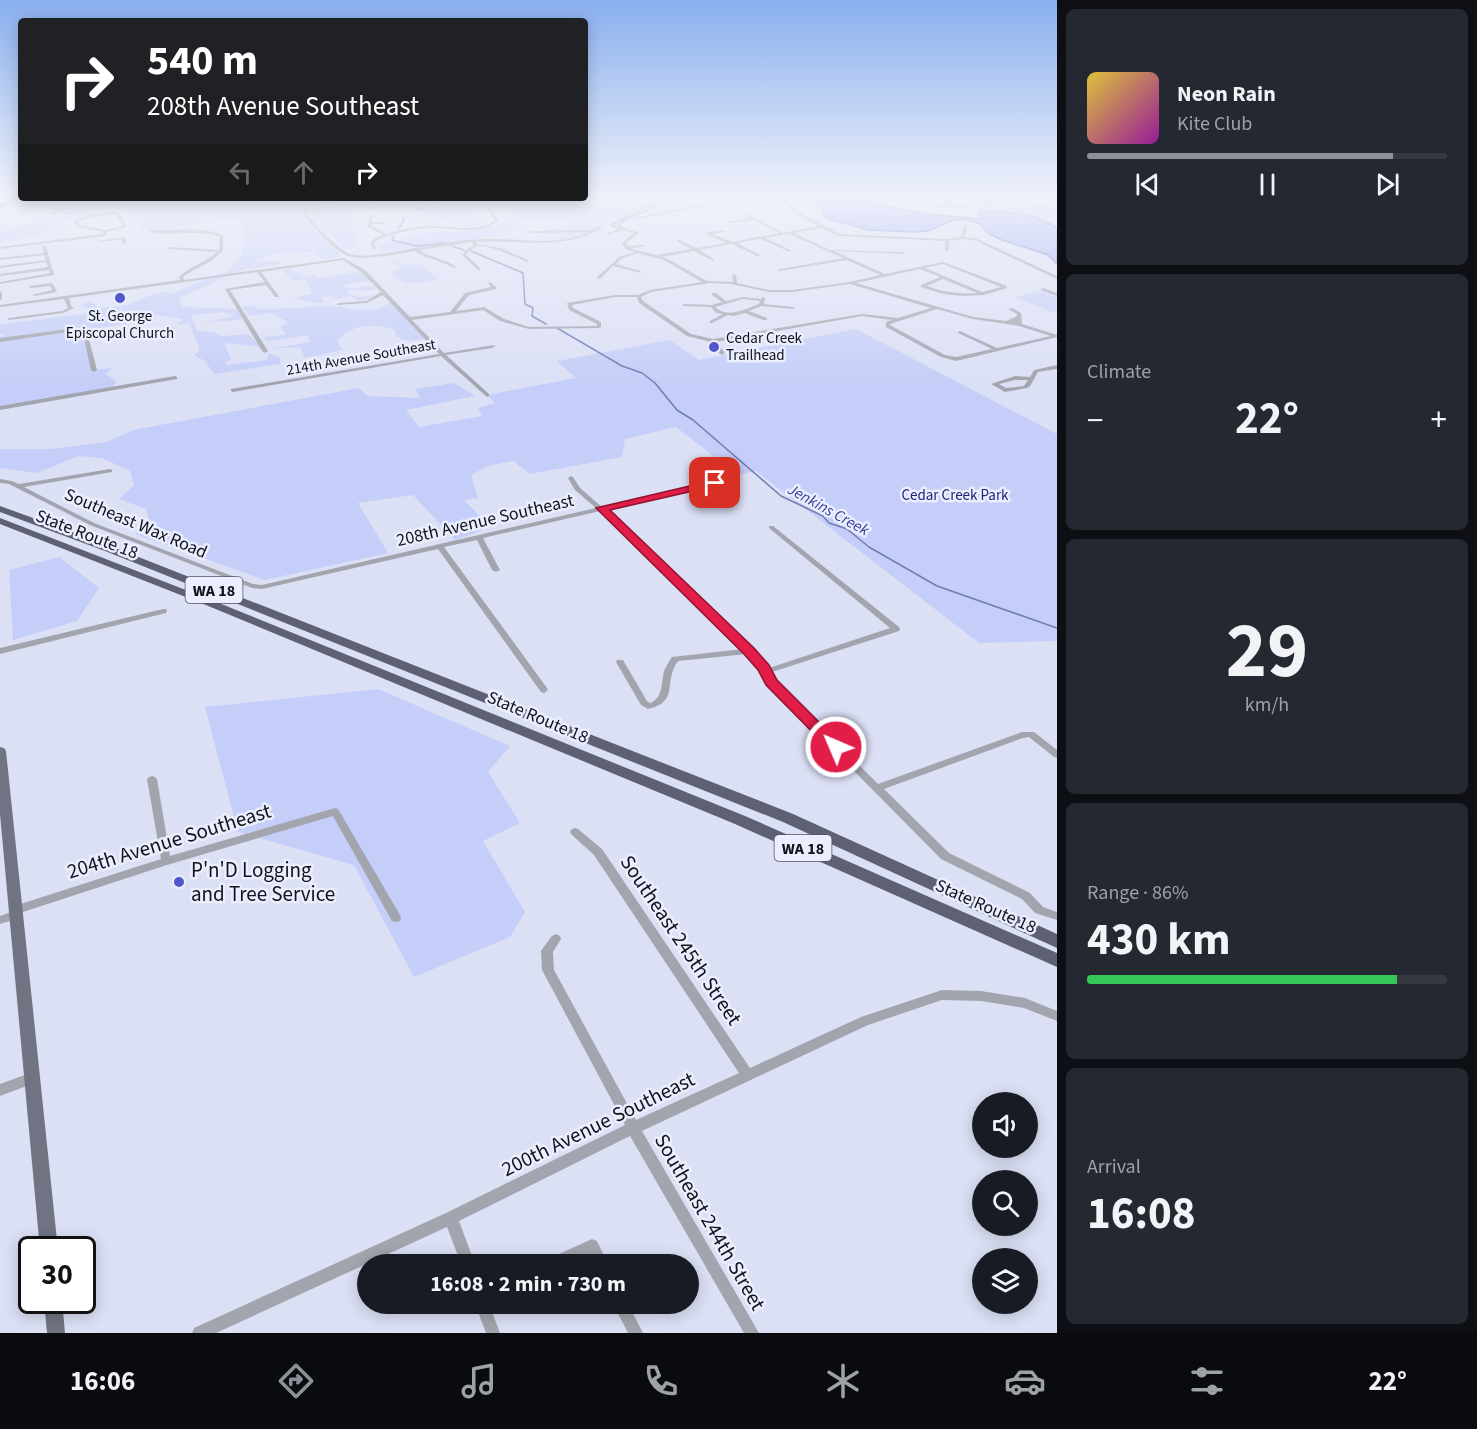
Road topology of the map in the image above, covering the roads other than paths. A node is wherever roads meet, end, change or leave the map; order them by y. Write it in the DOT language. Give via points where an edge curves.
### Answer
graph roads {
  1 [pos="213,258"];
  2 [pos="337,258"];
  3 [pos="345,258"];
  4 [pos="352,258"];
  5 [pos="435,258"];
  6 [pos="467,258"];
  7 [pos="522,258"];
  8 [pos="620,258"];
  9 [pos="659,258"];
  10 [pos="710,258"];
  11 [pos="1015,258"];
  12 [pos="848,259"];
  13 [pos="713,260"];
  14 [pos="48,261"];
  15 [pos="445,261"];
  16 [pos="528,261"];
  17 [pos="425,264"];
  18 [pos="356,265"];
  19 [pos="613,265"];
  20 [pos="0,267"];
  21 [pos="454,267"];
  22 [pos="50,268"];
  23 [pos="921,268"];
  24 [pos="478,269"];
  25 [pos="258,270"];
  26 [pos="781,270"];
  27 [pos="639,272"];
  28 [pos="0,274"];
  29 [pos="734,275"];
  30 [pos="883,275"];
  31 [pos="944,277"];
  32 [pos="598,278"];
  33 [pos="1057,278"];
  34 [pos="30,279"];
  35 [pos="182,280"];
  36 [pos="706,282"];
  37 [pos="0,283"];
  38 [pos="268,283"];
  39 [pos="490,283"];
  40 [pos="850,283"];
  41 [pos="735,284"];
  42 [pos="1057,285"];
  43 [pos="32,287"];
  44 [pos="769,291"];
  45 [pos="0,292"];
  46 [pos="383,293"];
  47 [pos="714,294"];
  48 [pos="984,294"];
  49 [pos="1057,295"];
  50 [pos="277,296"];
  51 [pos="639,296"];
  52 [pos="66,297"];
  53 [pos="34,298"];
  54 [pos="0,299"];
  55 [pos="726,303"];
  56 [pos="761,303"];
  57 [pos="339,304"];
  58 [pos="0,306"];
  59 [pos="684,306"];
  60 [pos="712,306"];
  61 [pos="938,307"];
  62 [pos="793,308"];
  63 [pos="1010,309"];
  64 [pos="745,311"];
  65 [pos="452,312"];
  66 [pos="726,315"];
  67 [pos="1020,317"];
  68 [pos="9,319"];
  69 [pos="409,319"];
  70 [pos="765,319"];
  71 [pos="896,319"];
  72 [pos="712,322"];
  73 [pos="1006,323"];
  74 [pos="1020,325"];
  75 [pos="960,332"];
  76 [pos="1057,336"];
  77 [pos="0,340"];
  78 [pos="713,341"];
  79 [pos="492,346"];
  80 [pos="997,350"];
  81 [pos="265,351"];
  82 [pos="722,352"];
  83 [pos="443,355"];
  84 [pos="1057,367"];
  85 [pos="94,369"];
  86 [pos="175,378"];
  87 [pos="1031,379"];
  88 [pos="233,390"];
  89 [pos="487,395"];
  90 [pos="0,408"];
  91 [pos="110,471"];
  92 [pos="571,478"];
  93 [pos="0,481"];
  94 [pos="715,483"];
  95 [pos="18,486"];
  96 [pos="602,508"];
  97 [pos="0,509"];
  98 [pos="0,521"];
  99 [pos="771,527"];
  100 [pos="479,537"];
  101 [pos="440,546"];
  102 [pos="496,570"];
  103 [pos="262,587"];
  104 [pos="163,611"];
  105 [pos="0,651"];
  106 [pos="749,651"];
  107 [pos="620,662"];
  108 [pos="766,671"];
  109 [pos="544,690"];
  110 [pos="0,751"];
  111 [pos="1057,755"];
  112 [pos="152,779"];
  113 [pos="876,788"];
  114 [pos="3,830"];
  115 [pos="575,832"];
  116 [pos="166,861"];
  117 [pos="15,912"];
  118 [pos="1057,916"];
  119 [pos="396,918"];
  120 [pos="0,920"];
  121 [pos="556,939"];
  122 [pos="1057,941"];
  123 [pos="1057,960"];
  124 [pos="1057,1016"];
  125 [pos="748,1075"];
  126 [pos="33,1078"];
  127 [pos="0,1090"];
  128 [pos="633,1128"];
  129 [pos="451,1218"];
  130 [pos="48,1236"];
  131 [pos="464,1254"];
  132 [pos="574,1254"];
  133 [pos="596,1254"];
  134 [pos="54,1314"];
  135 [pos="486,1314"];
  136 [pos="626,1314"];
  137 [pos="56,1333"];
  138 [pos="199,1333"];
  139 [pos="493,1333"];
  140 [pos="636,1333"];
  141 [pos="752,1333"];
  1 -- 35 [label="street" via="184,273"];
  2 -- 25 [label="street"];
  3 -- 18 [label="street"];
  4 -- 18 [label="street"];
  5 -- 15 [label="street"];
  6 -- 24 [label="street"];
  7 -- 16 [label="street"];
  8 -- 19 [label="street"];
  9 -- 36 [label="street"];
  10 -- 13 [label="street"];
  11 -- 33 [label="street"];
  12 -- 26 [label="street"];
  12 -- 30 [label="street"];
  14 -- 20 [label="street"];
  14 -- 22 [label="street"];
  15 -- 17 [label="street"];
  15 -- 21 [label="street"];
  18 -- 46 [label="street"];
  19 -- 27 [label="street"];
  19 -- 32 [label="street"];
  22 -- 28 [label="street"];
  22 -- 34 [label="street" via="50,275"];
  23 -- 30 [label="street"];
  23 -- 31 [label="street"];
  23 -- 48 [label="street" via="947,263 1005,287"];
  25 -- 35 [label="street"];
  25 -- 38 [label="street"];
  29 -- 41 [label="street"];
  30 -- 40 [label="street"];
  31 -- 48 [label="street"];
  31 -- 48 [label="street" via="923,286 962,295"];
  34 -- 37 [label="street"];
  34 -- 43 [label="street"];
  35 -- 52 [label="street"];
  36 -- 41 [label="street"];
  36 -- 51 [label="street"];
  38 -- 50 [label="street"];
  38 -- 81 [label="street" via="226,289"];
  39 -- 65 [label="street" via="494,288 464,295"];
  40 -- 44 [label="street"];
  40 -- 61 [label="street"];
  41 -- 44 [label="street"];
  42 -- 49 [label="street" via="1043,289"];
  43 -- 53 [label="street"];
  43 -- 53 [label="street" via="51,284 53,292"];
  44 -- 56 [label="street"];
  45 -- 54 [label="street"];
  46 -- 57 [label="street" via="367,302"];
  46 -- 69 [label="street"];
  47 -- 55 [label="street"];
  51 -- 65 [label="street" via="615,296 568,306 599,323 599,327 591,328 534,328 502,320 484,308"];
  51 -- 78 [label="street" via="641,302 689,335"];
  52 -- 53 [label="street"];
  52 -- 68 [label="street" via="72,308 63,312"];
  53 -- 58 [label="street"];
  55 -- 56 [label="street" via="743,298"];
  55 -- 60 [label="street"];
  56 -- 62 [label="street"];
  56 -- 64 [label="street"];
  59 -- 60 [label="street"];
  60 -- 66 [label="street"];
  61 -- 71 [label="street"];
  61 -- 73 [label="street"];
  63 -- 67 [label="street"];
  64 -- 66 [label="street"];
  64 -- 70 [label="street"];
  65 -- 69 [label="street"];
  66 -- 72 [label="street"];
  67 -- 73 [label="street"];
  67 -- 74 [label="street"];
  69 -- 83 [label="street"];
  71 -- 78 [label="street" via="853,316"];
  71 -- 80 [label="street" via="888,326 952,359"];
  73 -- 74 [label="street"];
  74 -- 76 [label="street"];
  75 -- 80 [label="street"];
  76 -- 80 [label="street"];
  77 -- 85 [label="street" via="84,328"];
  78 -- 82 [label="street"];
  79 -- 83 [label="street, 214th Avenue Southeast"];
  83 -- 88 [label="street, 214th Avenue Southeast"];
  83 -- 89 [label="street"];
  84 -- 87 [label="street" via="1040,369"];
  86 -- 90 [label="street"];
  87 -- 87 [label="street" via="1026,386 1010,390 994,384 1015,378"];
  91 -- 95 [label="street"];
  92 -- 96 [label="street" via="577,489"];
  93 -- 95 [label="street, Southeast Wax Road"];
  94 -- 96 [label="street, 208th Avenue Southeast"];
  95 -- 103 [label="street, Southeast Wax Road" via="92,524"];
  96 -- 100 [label="street, 208th Avenue Southeast"];
  96 -- 106 [label="street"];
  97 -- 122 [label="highway, State Route 18 / WA 18" via="750,802"];
  98 -- 123 [label="highway, State Route 18 / WA 18" via="729,816"];
  99 -- 108 [label="street" via="896,629"];
  100 -- 101 [label="street, 208th Avenue Southeast"];
  100 -- 102 [label="street"];
  101 -- 103 [label="street, 208th Avenue Southeast"];
  101 -- 109 [label="street"];
  104 -- 105 [label="street"];
  106 -- 107 [label="street" via="675,659 670,664 663,701 657,706 644,703"];
  106 -- 108 [label="street"];
  108 -- 113 [label="street" via="771,682"];
  110 -- 114 [label="main road"];
  111 -- 113 [label="street" via="1030,734 1022,735"];
  112 -- 116 [label="street"];
  113 -- 118 [label="street" via="945,856 1026,896 1039,910"];
  114 -- 117 [label="main road"];
  115 -- 125 [label="street, Southeast 245th Street" via="598,852"];
  116 -- 117 [label="street, 204th Avenue Southeast"];
  116 -- 119 [label="street, 204th Avenue Southeast" via="335,812"];
  117 -- 120 [label="street, 204th Avenue Southeast"];
  117 -- 126 [label="main road"];
  121 -- 128 [label="street, Southeast 244th Street" via="547,951 548,970"];
  124 -- 125 [label="street, 200th Avenue Southeast" via="1025,1003 942,995 865,1021"];
  125 -- 128 [label="street, 200th Avenue Southeast"];
  126 -- 127 [label="street"];
  126 -- 130 [label="main road"];
  128 -- 129 [label="street, 200th Avenue Southeast"];
  128 -- 141 [label="street, Southeast 244th Street"];
  129 -- 131 [label="street"];
  129 -- 138 [label="street, 200th Avenue Southeast"];
  132 -- 133 [label="street" via="592,1245"];
  134 -- 137 [label="main road"];
  135 -- 139 [label="street"];
  136 -- 140 [label="street"];
}
